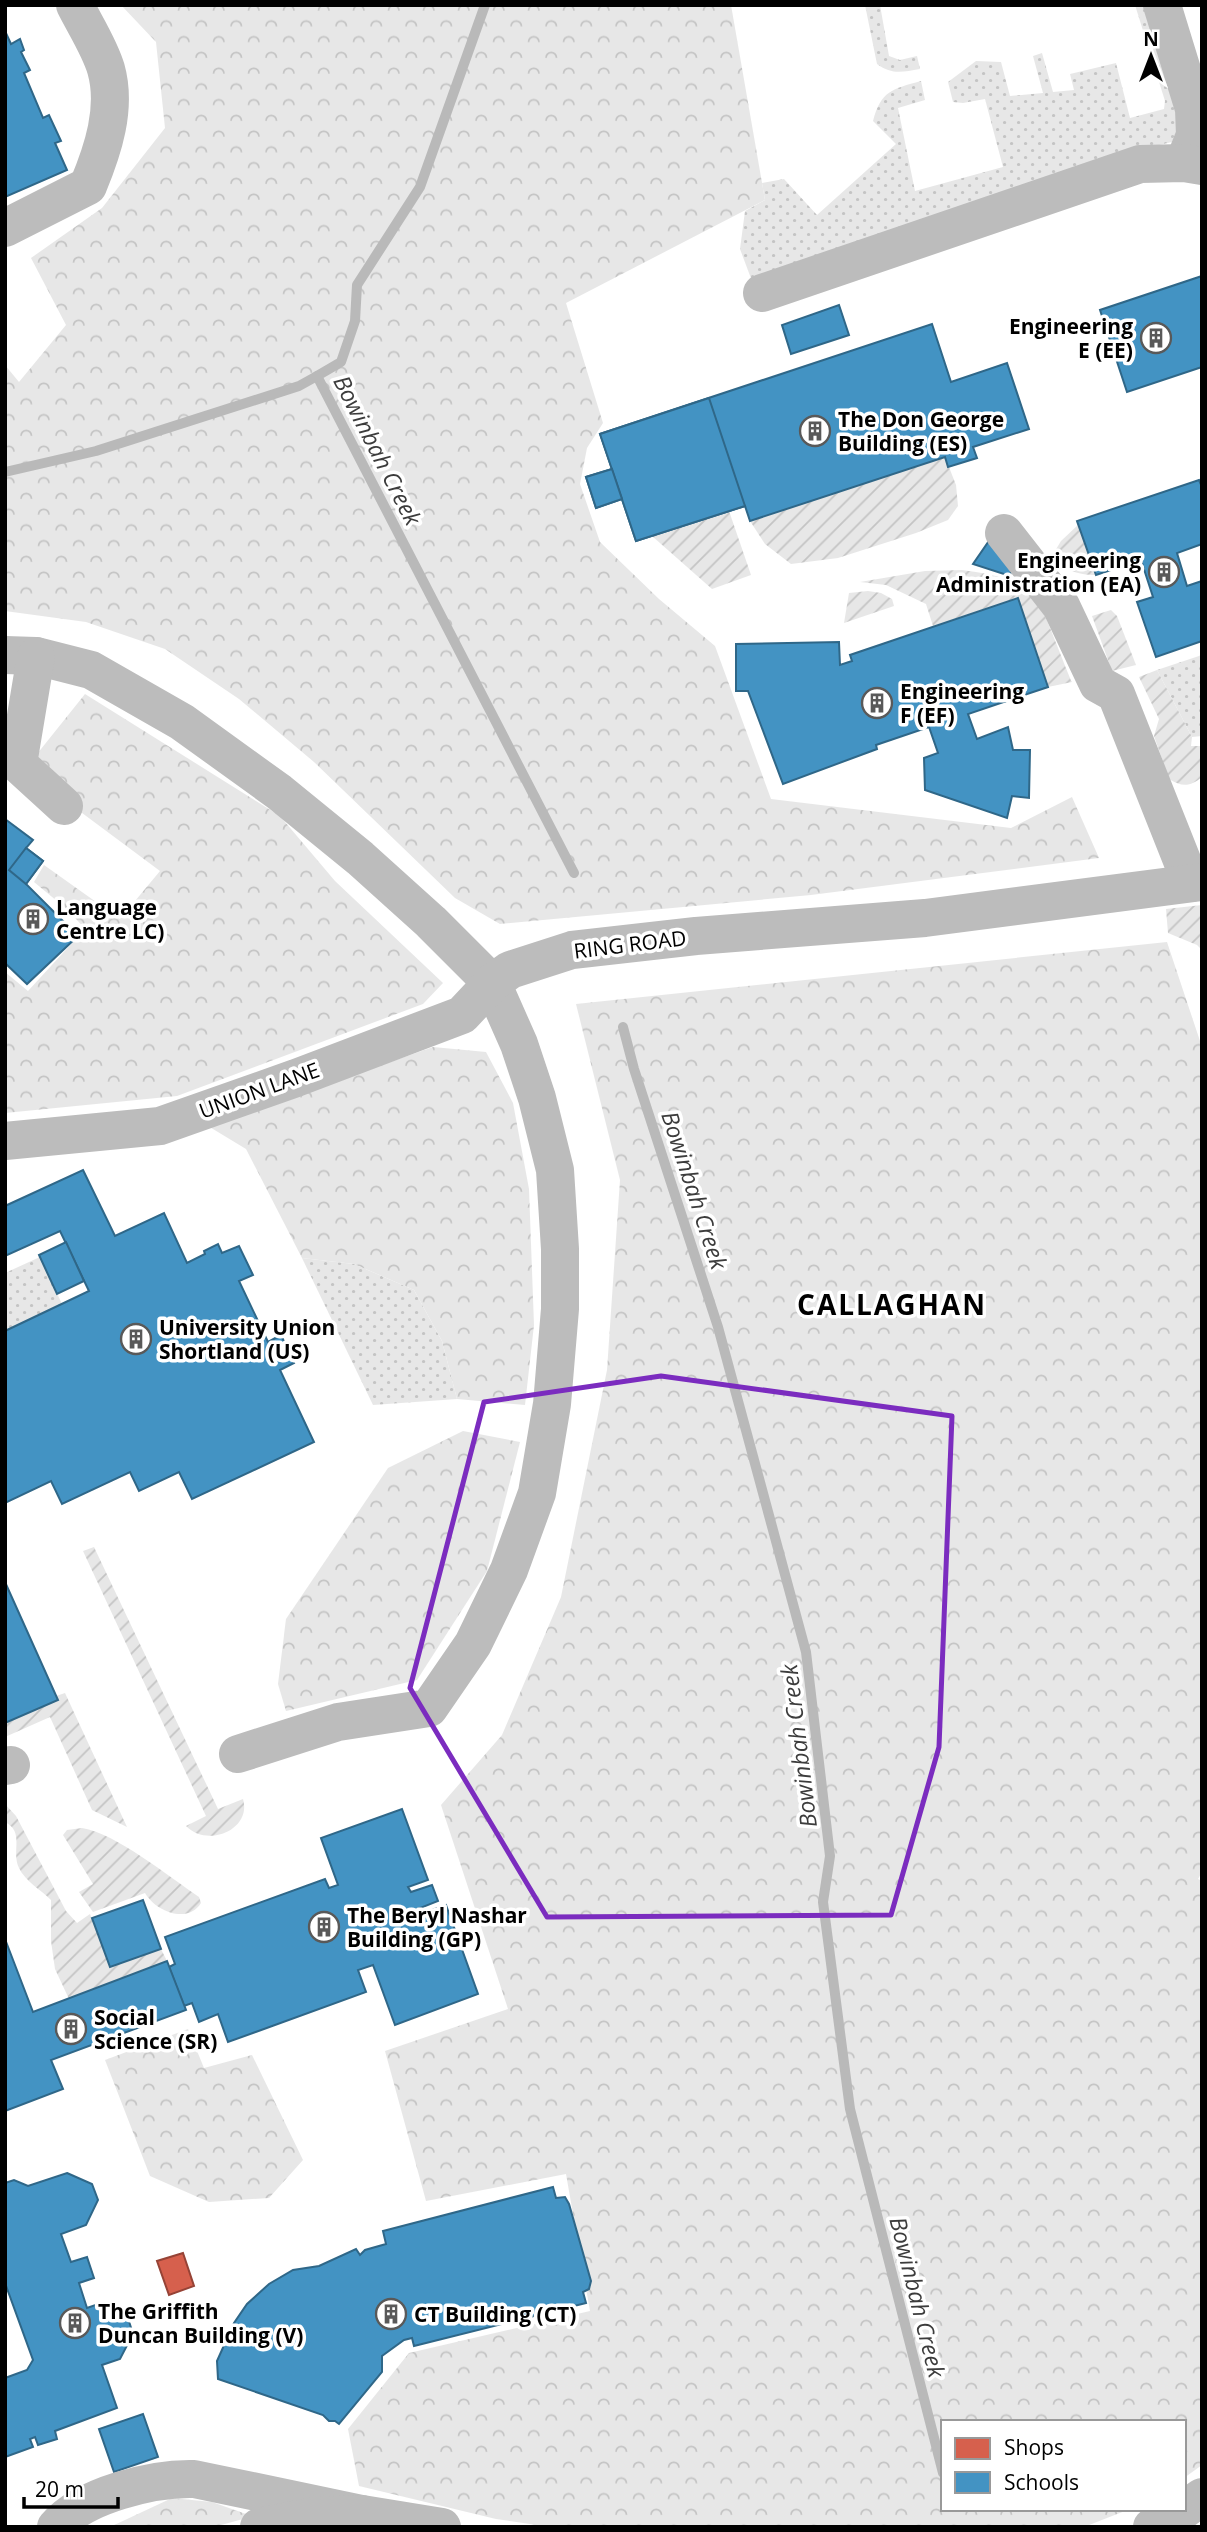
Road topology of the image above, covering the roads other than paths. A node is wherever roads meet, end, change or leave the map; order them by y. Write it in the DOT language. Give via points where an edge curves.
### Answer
graph roads {
  1 [pos="75,5"];
  2 [pos="1162,5"];
  3 [pos="1193,165"];
  4 [pos="5,228"];
  5 [pos="762,293"];
  6 [pos="1004,533"];
  7 [pos="20,656"];
  8 [pos="64,806"];
  9 [pos="1196,883"];
  10 [pos="492,983"];
  11 [pos="5,1141"];
  12 [pos="238,1754"];
  13 [pos="1202,2497"];
  14 [pos="1186,2508"];
  15 [pos="1182,2511"];
  16 [pos="362,2514"];
  17 [pos="56,2527"];
  18 [pos="259,2527"];
  19 [pos="442,2527"];
  20 [pos="1152,2527"];
  1 -- 4 [label="street" via="106,68 111,102 100,158 88,186"];
  2 -- 3 [label="street" via="1194,109"];
  3 -- 5 [label="street" via="1140,164"];
  6 -- 9 [label="street" via="1062,607 1098,684 1116,694"];
  7 -- 8 [label="street" via="18,764"];
  7 -- 10 [label="street" via="91,670 182,722 360,858"];
  9 -- 10 [label="street, RING ROAD" via="925,918 572,950 510,970"];
  10 -- 11 [label="street, UNION LANE" via="462,1015 160,1126"];
  10 -- 12 [label="street" via="519,1044 555,1170 560,1309 552,1404 537,1493 509,1570 473,1644 429,1709 338,1722"];
  13 -- 14 [label="street"];
  15 -- 20 [label="street"];
  16 -- 17 [label="street" via="176,2478 93,2500"];
  16 -- 18 [label="street" via="313,2516"];
  16 -- 19 [label="street"];
}
